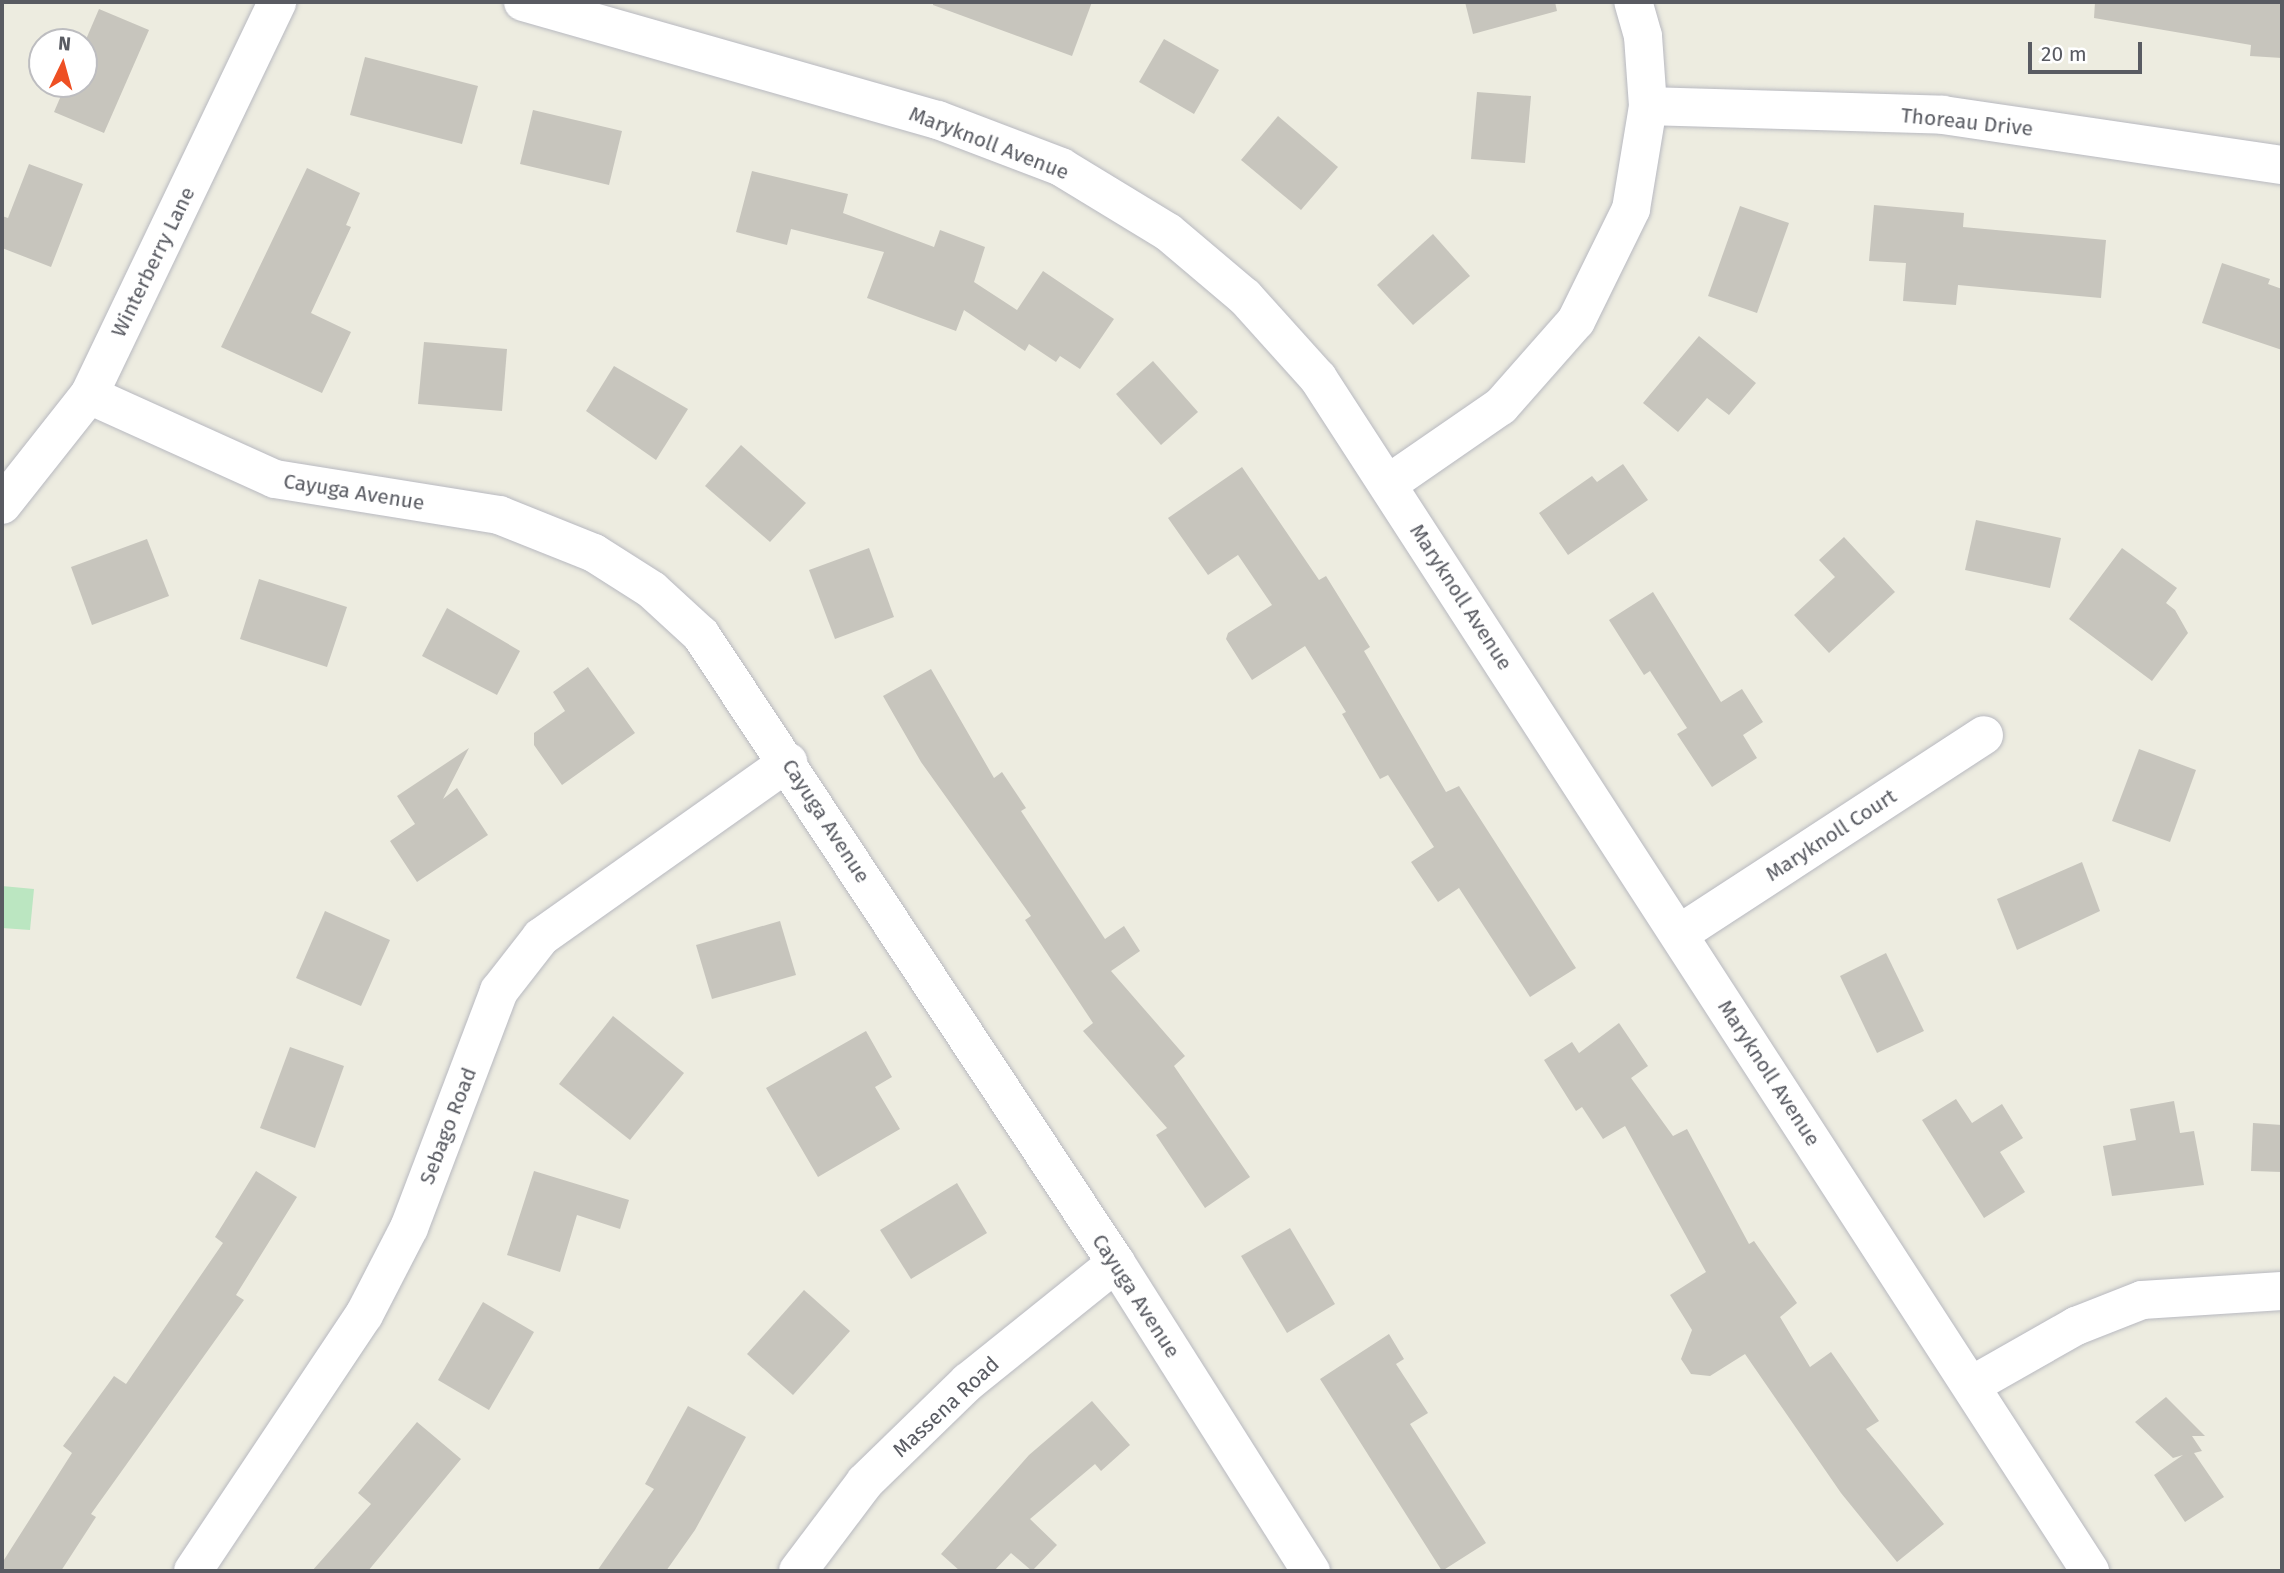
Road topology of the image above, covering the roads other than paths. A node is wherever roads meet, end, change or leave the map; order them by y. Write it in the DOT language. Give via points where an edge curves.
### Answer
graph roads {
  1 [pos="277,2"];
  2 [pos="523,2"];
  3 [pos="1633,2"];
  4 [pos="1648,106"];
  5 [pos="2282,165"];
  6 [pos="89,395"];
  7 [pos="1388,484"];
  8 [pos="2,505"];
  9 [pos="1984,736"];
  10 [pos="788,762"];
  11 [pos="1679,934"];
  12 [pos="1116,1264"];
  13 [pos="2282,1290"];
  14 [pos="1972,1385"];
  15 [pos="193,1571"];
  16 [pos="798,1571"];
  17 [pos="1311,1571"];
  18 [pos="2090,1571"];
  1 -- 6 [label="street, Winterberry Lane"];
  2 -- 7 [label="street, Maryknoll Avenue" via="939,120 1060,167 1168,232 1245,297 1318,378"];
  3 -- 4 [label="street" via="1643,36"];
  4 -- 5 [label="street, Thoreau Drive" via="1943,115"];
  4 -- 7 [label="street" via="1632,209 1577,321 1501,406"];
  6 -- 8 [label="street, Winterberry Lane"];
  6 -- 10 [label="street, Cayuga Avenue" via="275,479 499,515 594,553 652,590 701,635"];
  7 -- 11 [label="street, Maryknoll Avenue"];
  9 -- 11 [label="street, Maryknoll Court"];
  10 -- 12 [label="street, Cayuga Avenue"];
  10 -- 15 [label="street, Sebago Road" via="541,937 499,991 410,1228 371,1303"];
  11 -- 14 [label="street, Maryknoll Avenue"];
  12 -- 16 [label="street, Massena Road" via="968,1382 865,1482"];
  12 -- 17 [label="street, Cayuga Avenue"];
  13 -- 14 [label="street" via="2142,1300 2076,1326"];
  14 -- 18 [label="street, Maryknoll Avenue"];
}
